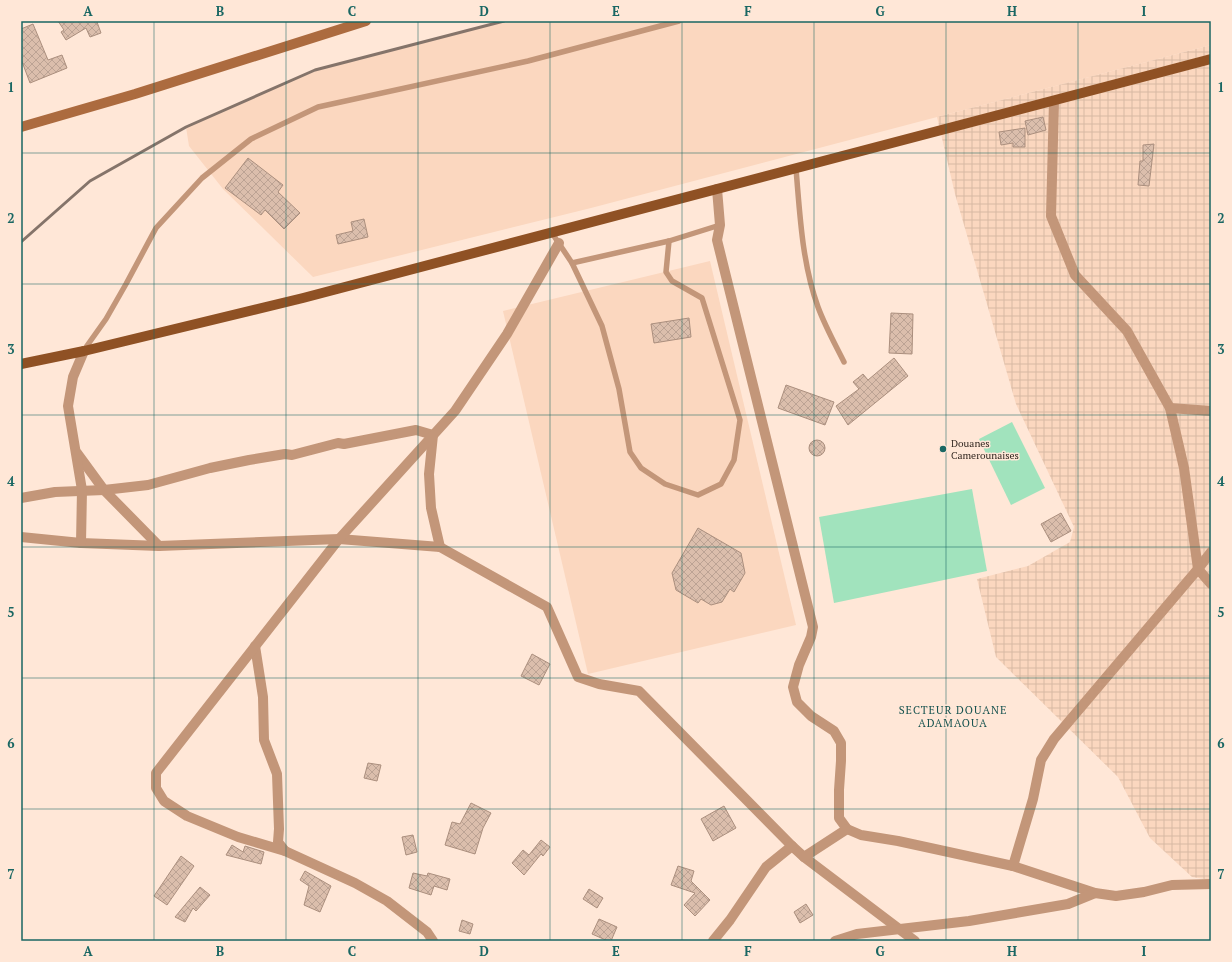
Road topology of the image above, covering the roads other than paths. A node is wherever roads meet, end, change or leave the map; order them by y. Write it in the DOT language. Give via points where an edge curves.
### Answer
graph roads {
  1 [pos="366,21"];
  2 [pos="679,21"];
  3 [pos="1211,60"];
  4 [pos="1054,101"];
  5 [pos="21,127"];
  6 [pos="796,169"];
  7 [pos="718,189"];
  8 [pos="720,225"];
  9 [pos="552,233"];
  10 [pos="669,241"];
  11 [pos="559,243"];
  12 [pos="572,263"];
  13 [pos="84,351"];
  14 [pos="844,362"];
  15 [pos="21,364"];
  16 [pos="1170,408"];
  17 [pos="1211,411"];
  18 [pos="433,435"];
  19 [pos="76,452"];
  20 [pos="82,490"];
  21 [pos="104,490"];
  22 [pos="21,498"];
  23 [pos="21,537"];
  24 [pos="339,539"];
  25 [pos="81,543"];
  26 [pos="159,546"];
  27 [pos="440,547"];
  28 [pos="1211,552"];
  29 [pos="1198,569"];
  30 [pos="1211,584"];
  31 [pos="255,646"];
  32 [pos="847,828"];
  33 [pos="792,846"];
  34 [pos="285,850"];
  35 [pos="804,857"];
  36 [pos="1013,866"];
  37 [pos="1211,884"];
  38 [pos="1095,893"];
  39 [pos="898,929"];
  40 [pos="433,941"];
  41 [pos="713,941"];
  42 [pos="835,941"];
  43 [pos="915,941"];
  1 -- 5 [label="street"];
  2 -- 13 [label="lane" via="528,61 318,107 251,139 202,178 156,228 106,319"];
  3 -- 4 [label="main road"];
  4 -- 6 [label="main road"];
  4 -- 16 [label="street" via="1051,216 1075,274 1128,331"];
  6 -- 7 [label="main road"];
  6 -- 14 [label="lane" via="810,279 828,332"];
  7 -- 8 [label="street"];
  7 -- 9 [label="main road"];
  8 -- 10 [label="lane"];
  8 -- 32 [label="street" via="717,240 813,627 793,688 797,702 811,716 834,731 841,743 839,818"];
  9 -- 11 [label="lane"];
  9 -- 13 [label="main road" via="303,298"];
  10 -- 12 [label="lane"];
  10 -- 12 [label="lane" via="666,272 672,281 702,298 740,420 734,460 721,484 698,495 665,484 641,468 630,452 619,389 602,326"];
  11 -- 12 [label="lane"];
  11 -- 18 [label="street" via="507,334 454,411"];
  13 -- 15 [label="main road"];
  13 -- 19 [label="street" via="73,377 68,406"];
  16 -- 17 [label="street"];
  16 -- 29 [label="street" via="1184,468"];
  18 -- 21 [label="street" via="416,430 344,444 338,442 292,455 285,454 210,468 148,485"];
  18 -- 24 [label="street"];
  18 -- 27 [label="street" via="431,508"];
  19 -- 20 [label="street"];
  19 -- 21 [label="street"];
  20 -- 21 [label="street"];
  20 -- 22 [label="street"];
  20 -- 25 [label="street"];
  21 -- 26 [label="street"];
  23 -- 25 [label="street"];
  24 -- 26 [label="street"];
  24 -- 27 [label="street"];
  24 -- 31 [label="street"];
  25 -- 26 [label="street"];
  27 -- 33 [label="street" via="547,607 578,676 599,684 639,691"];
  28 -- 29 [label="street"];
  29 -- 30 [label="street"];
  29 -- 36 [label="street" via="1054,739 1041,760"];
  31 -- 34 [label="street" via="263,697 264,740 277,774 278,842"];
  31 -- 34 [label="street" via="156,773 156,788 164,801 187,816 238,837"];
  32 -- 35 [label="street"];
  32 -- 36 [label="street" via="861,835"];
  33 -- 35 [label="street"];
  33 -- 41 [label="street" via="766,867"];
  34 -- 40 [label="street" via="387,900 427,932"];
  35 -- 39 [label="street"];
  36 -- 38 [label="street"];
  37 -- 38 [label="street" via="1172,885 1116,896"];
  38 -- 39 [label="street" via="1068,904 969,921"];
  39 -- 42 [label="street" via="857,934"];
  39 -- 43 [label="street"];
}
